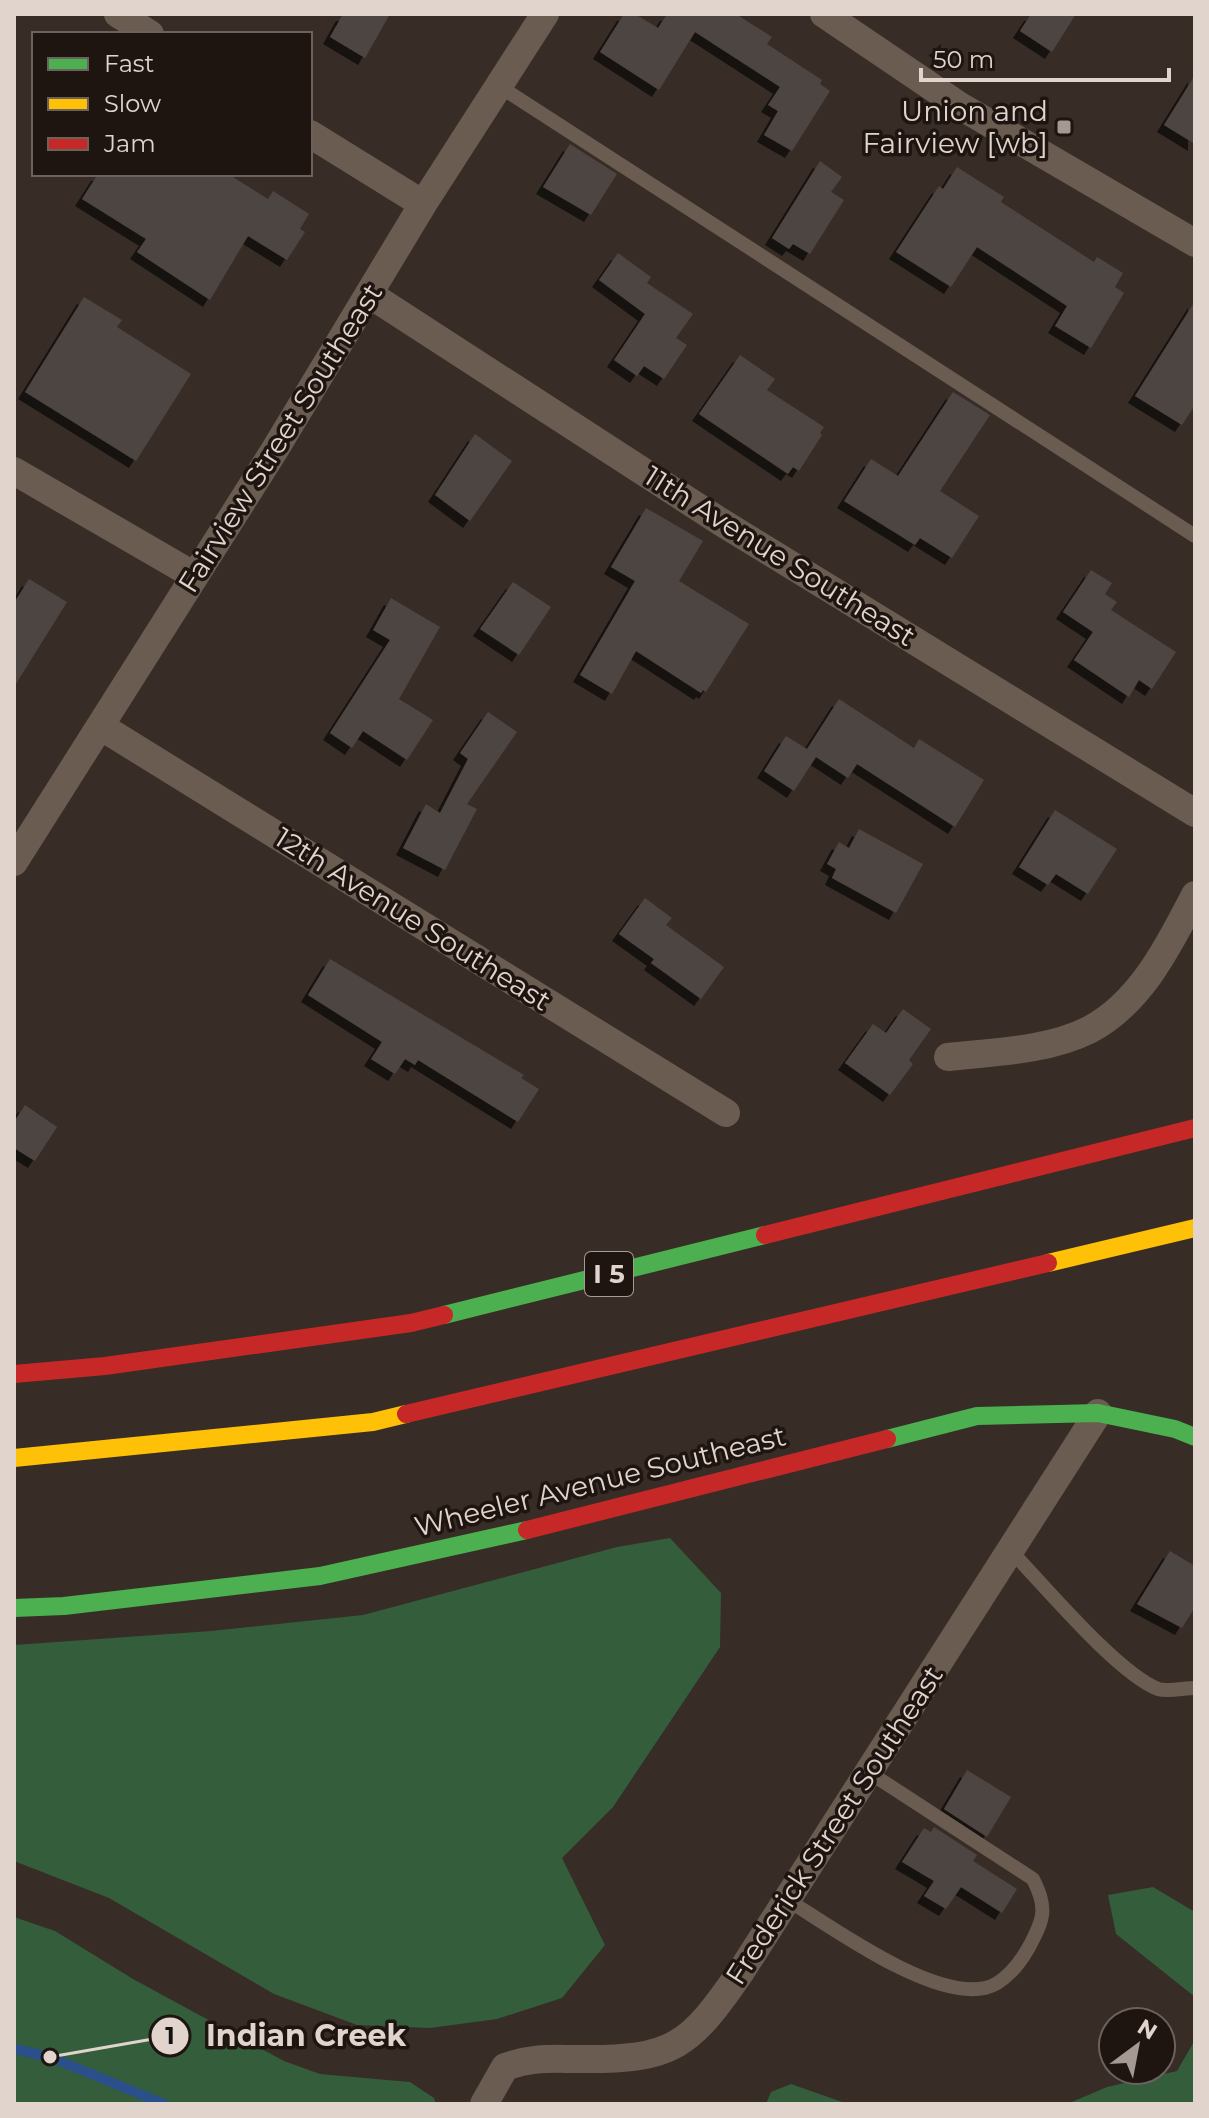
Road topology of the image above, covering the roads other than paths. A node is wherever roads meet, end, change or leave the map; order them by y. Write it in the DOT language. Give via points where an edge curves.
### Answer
graph roads {
  1 [pos="118,14"];
  2 [pos="545,14"];
  3 [pos="824,14"];
  4 [pos="147,32"];
  5 [pos="499,86"];
  6 [pos="312,135"];
  7 [pos="423,204"];
  8 [pos="1195,243"];
  9 [pos="369,294"];
  10 [pos="14,471"];
  11 [pos="1195,536"];
  12 [pos="195,576"];
  13 [pos="100,726"];
  14 [pos="1195,813"];
  15 [pos="14,862"];
  16 [pos="1195,895"];
  17 [pos="948,1057"];
  18 [pos="726,1113"];
  19 [pos="1195,1128"];
  20 [pos="1195,1228"];
  21 [pos="14,1374"];
  22 [pos="1098,1413"];
  23 [pos="1195,1437"];
  24 [pos="14,1458"];
  25 [pos="1010,1550"];
  26 [pos="14,1608"];
  27 [pos="1195,1688"];
  28 [pos="867,1771"];
  29 [pos="786,1899"];
  30 [pos="484,2104"];
  1 -- 4 [label="street"];
  2 -- 5 [label="street, Fairview Street Southeast"];
  3 -- 8 [label="street" via="960,106"];
  5 -- 7 [label="street, Fairview Street Southeast"];
  5 -- 11 [label="lane"];
  6 -- 7 [label="street"];
  7 -- 9 [label="street, Fairview Street Southeast"];
  9 -- 12 [label="street, Fairview Street Southeast"];
  9 -- 14 [label="street, 11th Avenue Southeast" via="721,522"];
  10 -- 12 [label="street"];
  12 -- 13 [label="street, Fairview Street Southeast"];
  13 -- 15 [label="street, Fairview Street Southeast"];
  13 -- 18 [label="street, 12th Avenue Southeast"];
  16 -- 17 [label="street" via="1145,980 1090,1029 1021,1048"];
  19 -- 21 [label="main road, I 5" via="411,1323"];
  20 -- 24 [label="main road" via="373,1422"];
  22 -- 23 [label="main road, Wheeler Avenue Southeast"];
  22 -- 25 [label="street, Frederick Street Southeast"];
  22 -- 26 [label="main road, Wheeler Avenue Southeast" via="977,1416 564,1522 320,1576"];
  25 -- 27 [label="lane" via="1135,1674 1160,1690"];
  25 -- 28 [label="street, Frederick Street Southeast"];
  28 -- 29 [label="street, Frederick Street Southeast"];
  28 -- 29 [label="lane" via="1033,1879 1044,1899 1040,1926 1023,1957 986,1988 952,1989 884,1959"];
  29 -- 30 [label="street, Frederick Street Southeast" via="719,2003 682,2042 641,2058 528,2059 505,2067"];
}
